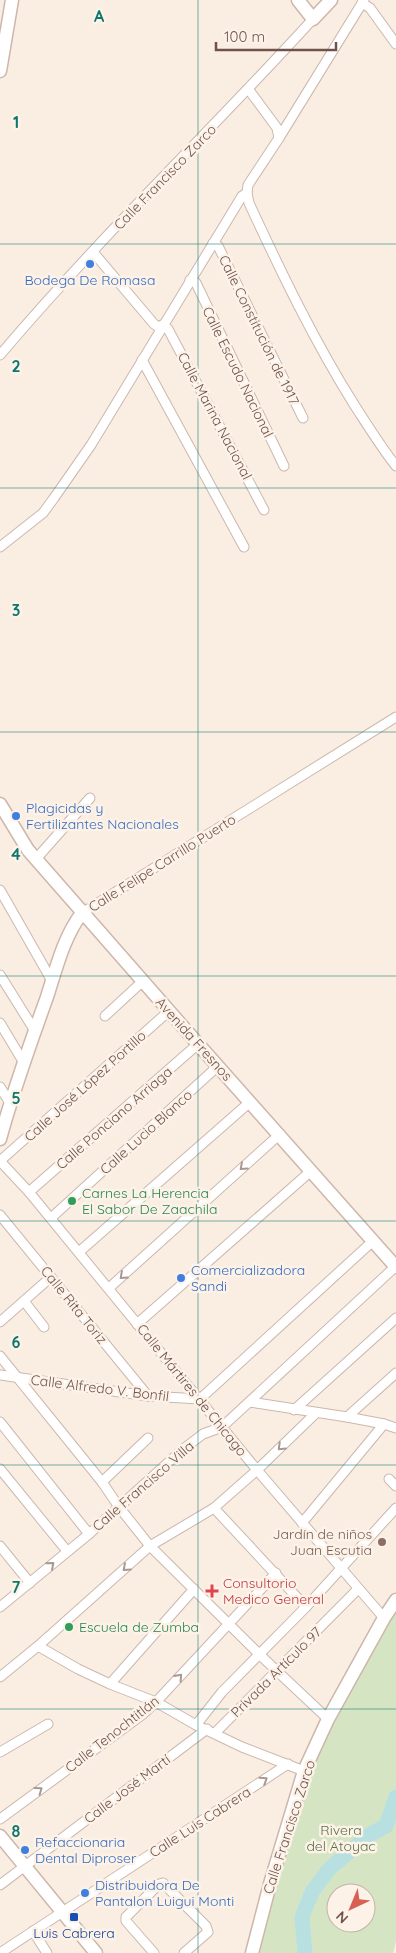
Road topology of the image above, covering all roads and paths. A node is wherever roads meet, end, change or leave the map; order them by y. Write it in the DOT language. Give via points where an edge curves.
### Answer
graph roads {
  1 [pos="12,0"];
  2 [pos="298,0"];
  3 [pos="331,0"];
  4 [pos="363,2"];
  5 [pos="5,13"];
  6 [pos="312,19"];
  7 [pos="396,44"];
  8 [pos="0,71"];
  9 [pos="249,90"];
  10 [pos="279,138"];
  11 [pos="247,193"];
  12 [pos="213,243"];
  13 [pos="92,252"];
  14 [pos="190,280"];
  15 [pos="161,327"];
  16 [pos="0,355"];
  17 [pos="142,360"];
  18 [pos="303,418"];
  19 [pos="284,466"];
  20 [pos="396,466"];
  21 [pos="264,510"];
  22 [pos="0,547"];
  23 [pos="244,547"];
  24 [pos="396,717"];
  25 [pos="90,798"];
  26 [pos="0,804"];
  27 [pos="36,859"];
  28 [pos="1,895"];
  29 [pos="82,913"];
  30 [pos="0,974"];
  31 [pos="52,981"];
  32 [pos="143,981"];
  33 [pos="169,1011"];
  34 [pos="105,1016"];
  35 [pos="0,1023"];
  36 [pos="35,1031"];
  37 [pos="198,1044"];
  38 [pos="24,1064"];
  39 [pos="218,1066"];
  40 [pos="0,1087"];
  41 [pos="250,1102"];
  42 [pos="10,1103"];
  43 [pos="280,1134"];
  44 [pos="0,1139"];
  45 [pos="0,1161"];
  46 [pos="311,1171"];
  47 [pos="29,1192"];
  48 [pos="0,1215"];
  49 [pos="51,1218"];
  50 [pos="373,1241"];
  51 [pos="78,1252"];
  52 [pos="396,1266"];
  53 [pos="51,1277"];
  54 [pos="109,1288"];
  55 [pos="24,1301"];
  56 [pos="396,1318"];
  57 [pos="0,1322"];
  58 [pos="137,1324"];
  59 [pos="44,1327"];
  60 [pos="0,1356"];
  61 [pos="396,1373"];
  62 [pos="0,1375"];
  63 [pos="17,1377"];
  64 [pos="148,1396"];
  65 [pos="200,1399"];
  66 [pos="250,1402"];
  67 [pos="294,1410"];
  68 [pos="316,1413"];
  69 [pos="347,1417"];
  70 [pos="0,1422"];
  71 [pos="384,1424"];
  72 [pos="222,1427"];
  73 [pos="396,1428"];
  74 [pos="148,1438"];
  75 [pos="0,1469"];
  76 [pos="258,1470"];
  77 [pos="102,1482"];
  78 [pos="119,1507"];
  79 [pos="214,1508"];
  80 [pos="396,1508"];
  81 [pos="302,1523"];
  82 [pos="89,1534"];
  83 [pos="0,1546"];
  84 [pos="150,1546"];
  85 [pos="67,1551"];
  86 [pos="341,1569"];
  87 [pos="276,1573"];
  88 [pos="30,1583"];
  89 [pos="194,1589"];
  90 [pos="358,1589"];
  91 [pos="396,1600"];
  92 [pos="0,1607"];
  93 [pos="306,1607"];
  94 [pos="384,1618"];
  95 [pos="229,1623"];
  96 [pos="38,1646"];
  97 [pos="260,1655"];
  98 [pos="277,1671"];
  99 [pos="0,1677"];
  100 [pos="110,1684"];
  101 [pos="156,1702"];
  102 [pos="328,1719"];
  103 [pos="48,1724"];
  104 [pos="196,1725"];
  105 [pos="211,1731"];
  106 [pos="0,1752"];
  107 [pos="288,1764"];
  108 [pos="304,1771"];
  109 [pos="0,1819"];
  110 [pos="0,1836"];
  111 [pos="24,1866"];
  112 [pos="0,1885"];
  113 [pos="62,1913"];
  114 [pos="33,1931"];
  115 [pos="0,1953"];
  116 [pos="47,1953"];
  117 [pos="96,1953"];
  118 [pos="154,1953"];
  119 [pos="184,1953"];
  120 [pos="252,1953"];
  1 -- 5 [label="street"];
  2 -- 6 [label="street"];
  3 -- 6 [label="street, Calle Francisco Zarco"];
  4 -- 7 [label="street"];
  4 -- 10 [label="street"];
  5 -- 8 [label="street"];
  6 -- 9 [label="street, Calle Francisco Zarco"];
  9 -- 10 [label="street" via="277,128"];
  9 -- 13 [label="street, Calle Francisco Zarco"];
  10 -- 11 [label="street" via="248,185"];
  11 -- 12 [label="street"];
  11 -- 20 [label="street" via="308,327 344,389"];
  12 -- 14 [label="street"];
  12 -- 18 [label="street, Calle Constitución de 1917" via="218,246"];
  13 -- 15 [label="street, Calle Marina Nacional" via="154,324"];
  13 -- 16 [label="street, Calle Francisco Zarco"];
  14 -- 15 [label="street"];
  14 -- 19 [label="street, Calle Escudo Nacional" via="196,283"];
  15 -- 17 [label="street"];
  15 -- 21 [label="street, Calle Marina Nacional" via="168,329"];
  17 -- 22 [label="street" via="91,445 54,498 43,512"];
  17 -- 23 [label="street"];
  24 -- 29 [label="street, Calle Felipe Carrillo Puerto"];
  25 -- 27 [label="street"];
  26 -- 27 [label="street, Avenida Fresnos"];
  27 -- 29 [label="street, Avenida Fresnos"];
  28 -- 31 [label="street"];
  29 -- 31 [label="street, Calle Felipe Carrillo Puerto" via="73,925"];
  29 -- 32 [label="street, Avenida Fresnos"];
  30 -- 36 [label="street"];
  31 -- 36 [label="street, Calle Felipe Carrillo Puerto"];
  32 -- 33 [label="street, Avenida Fresnos"];
  32 -- 34 [label="street"];
  33 -- 37 [label="street, Avenida Fresnos"];
  33 -- 45 [label="street, Calle José López Portillo"];
  35 -- 38 [label="street"];
  36 -- 38 [label="street, Calle Felipe Carrillo Puerto"];
  37 -- 39 [label="street, Avenida Fresnos"];
  37 -- 47 [label="street, Calle Ponciano Arriaga"];
  38 -- 42 [label="street, Calle Felipe Carrillo Puerto"];
  39 -- 41 [label="street, Avenida Fresnos"];
  39 -- 49 [label="street, Calle Lucio Blanco"];
  40 -- 42 [label="street"];
  41 -- 43 [label="street, Avenida Fresnos"];
  41 -- 51 [label="street"];
  42 -- 44 [label="street, Calle Felipe Carrillo Puerto"];
  43 -- 46 [label="street, Avenida Fresnos"];
  43 -- 54 [label="street, one-way"];
  45 -- 47 [label="street, Calle Mártires de Chicago"];
  46 -- 50 [label="street, Avenida Fresnos"];
  46 -- 58 [label="street"];
  47 -- 49 [label="street, Calle Mártires de Chicago"];
  48 -- 53 [label="street, Calle Rita Toriz"];
  49 -- 51 [label="street, Calle Mártires de Chicago"];
  50 -- 52 [label="street, Avenida Fresnos"];
  50 -- 65 [label="street"];
  51 -- 54 [label="street, Calle Mártires de Chicago"];
  52 -- 66 [label="street, Calle Francisco Villa"];
  53 -- 55 [label="street"];
  53 -- 64 [label="street, Calle Rita Toriz"];
  54 -- 58 [label="street, Calle Mártires de Chicago"];
  55 -- 57 [label="street"];
  55 -- 59 [label="street"];
  56 -- 67 [label="street"];
  58 -- 65 [label="street, Calle Mártires de Chicago"];
  60 -- 63 [label="street"];
  61 -- 69 [label="street"];
  62 -- 63 [label="street, Calle Alfredo V. Bonfil"];
  63 -- 64 [label="street, Calle Alfredo V. Bonfil"];
  63 -- 77 [label="street"];
  64 -- 65 [label="street, Calle Alfredo V. Bonfil"];
  65 -- 72 [label="street, Calle Mártires de Chicago"];
  66 -- 67 [label="street"];
  66 -- 72 [label="street, Calle Francisco Villa"];
  67 -- 68 [label="street"];
  68 -- 69 [label="street"];
  68 -- 76 [label="street, one-way"];
  69 -- 71 [label="street"];
  70 -- 82 [label="street"];
  71 -- 73 [label="street"];
  71 -- 81 [label="street"];
  72 -- 76 [label="street, Calle Mártires de Chicago"];
  72 -- 78 [label="street, Calle Francisco Villa" via="203,1434"];
  74 -- 77 [label="street"];
  75 -- 85 [label="street"];
  76 -- 79 [label="street"];
  76 -- 81 [label="street, Calle Mártires de Chicago"];
  77 -- 78 [label="street"];
  78 -- 82 [label="street, Calle Francisco Villa"];
  78 -- 84 [label="street"];
  79 -- 84 [label="street"];
  79 -- 87 [label="street"];
  80 -- 86 [label="street"];
  81 -- 86 [label="street, Calle Mártires de Chicago"];
  82 -- 85 [label="street, Calle Francisco Villa"];
  83 -- 88 [label="street"];
  84 -- 89 [label="street"];
  84 -- 96 [label="street, one-way"];
  88 -- 85 [label="street, Calle Francisco Villa, one-way"];
  86 -- 90 [label="street, Calle Mártires de Chicago"];
  86 -- 93 [label="street"];
  87 -- 93 [label="street"];
  87 -- 95 [label="street, Calle Tenochtitlán"];
  88 -- 92 [label="street, Calle Francisco Villa"];
  89 -- 95 [label="street"];
  89 -- 100 [label="street"];
  90 -- 94 [label="street, Calle Mártires de Chicago"];
  90 -- 98 [label="street, Privada Artículo 97"];
  91 -- 94 [label="street, Calle Francisco Zarco"];
  93 -- 97 [label="street"];
  94 -- 102 [label="street, Calle Francisco Zarco"];
  95 -- 97 [label="street"];
  101 -- 95 [label="street, Calle Tenochtitlán, one-way"];
  96 -- 99 [label="street"];
  96 -- 100 [label="street"];
  97 -- 98 [label="street"];
  97 -- 104 [label="street" via="222,1692"];
  98 -- 102 [label="street"];
  98 -- 105 [label="street, Privada Artículo 97"];
  100 -- 101 [label="street"];
  101 -- 104 [label="street"];
  109 -- 101 [label="street, Calle Tenochtitlán, one-way"];
  102 -- 108 [label="street, Calle Francisco Zarco"];
  103 -- 106 [label="street"];
  104 -- 105 [label="street"];
  105 -- 107 [label="street"];
  105 -- 111 [label="street, Calle José Martí"];
  107 -- 108 [label="street"];
  113 -- 107 [label="street, Calle Luis Cabrera, one-way"];
  108 -- 120 [label="street, Calle Francisco Zarco"];
  110 -- 111 [label="street"];
  111 -- 112 [label="street, Calle José Martí"];
  111 -- 113 [label="street"];
  113 -- 114 [label="street, Calle Luis Cabrera"];
  113 -- 117 [label="street"];
  114 -- 115 [label="street, Calle Luis Cabrera"];
  114 -- 116 [label="street"];
  118 -- 119 [label="street" via="126,1917 162,1883 206,1926 208,1932"];
}
